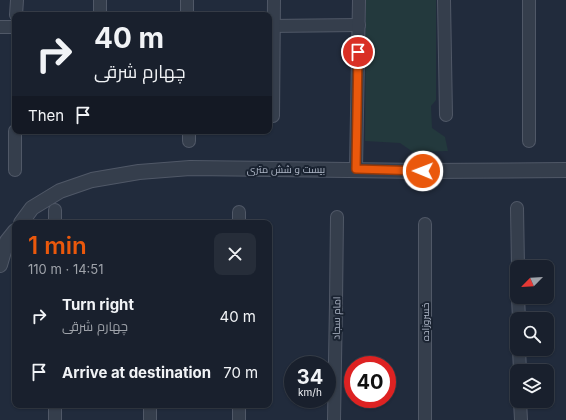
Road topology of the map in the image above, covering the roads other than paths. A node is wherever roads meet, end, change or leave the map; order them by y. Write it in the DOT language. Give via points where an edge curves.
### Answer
graph roads {
  1 [pos="17,0"];
  2 [pos="100,0"];
  3 [pos="187,0"];
  4 [pos="274,0"];
  5 [pos="359,0"];
  6 [pos="444,0"];
  7 [pos="529,0"];
  8 [pos="16,12"];
  9 [pos="100,12"];
  10 [pos="187,12"];
  11 [pos="272,17"];
  12 [pos="359,25"];
  13 [pos="272,26"];
  14 [pos="0,27"];
  15 [pos="12,27"];
  16 [pos="272,71"];
  17 [pos="446,115"];
  18 [pos="273,116"];
  19 [pos="15,134"];
  20 [pos="529,141"];
  21 [pos="356,169"];
  22 [pos="14,170"];
  23 [pos="566,170"];
  24 [pos="517,208"];
  25 [pos="55,210"];
  26 [pos="337,217"];
  27 [pos="23,220"];
  28 [pos="55,220"];
  29 [pos="425,224"];
  30 [pos="12,235"];
  31 [pos="518,260"];
  32 [pos="0,265"];
  33 [pos="55,408"];
  34 [pos="150,408"];
  35 [pos="239,408"];
  36 [pos="520,408"];
  37 [pos="55,420"];
  38 [pos="150,420"];
  39 [pos="239,420"];
  40 [pos="334,420"];
  41 [pos="425,420"];
  42 [pos="521,420"];
  1 -- 8 [label="street"];
  2 -- 9 [label="street"];
  3 -- 10 [label="street"];
  4 -- 11 [label="street"];
  5 -- 12 [label="street"];
  6 -- 17 [label="street"];
  7 -- 20 [label="street"];
  12 -- 13 [label="street"];
  12 -- 21 [label="street"];
  14 -- 15 [label="street"];
  16 -- 18 [label="street"];
  19 -- 22 [label="street"];
  21 -- 23 [label="street, بیست و شش متری"];
  21 -- 27 [label="street, بیست و شش متری" via="190,168 139,172 92,180 60,191 32,208"];
  24 -- 31 [label="street"];
  25 -- 28 [label="street"];
  26 -- 40 [label="street, امام سجاد"];
  29 -- 41 [label="street, خسروزاده"];
  30 -- 32 [label="street" via="7,241"];
  33 -- 37 [label="street"];
  34 -- 38 [label="street"];
  35 -- 39 [label="street"];
  36 -- 42 [label="street"];
}
